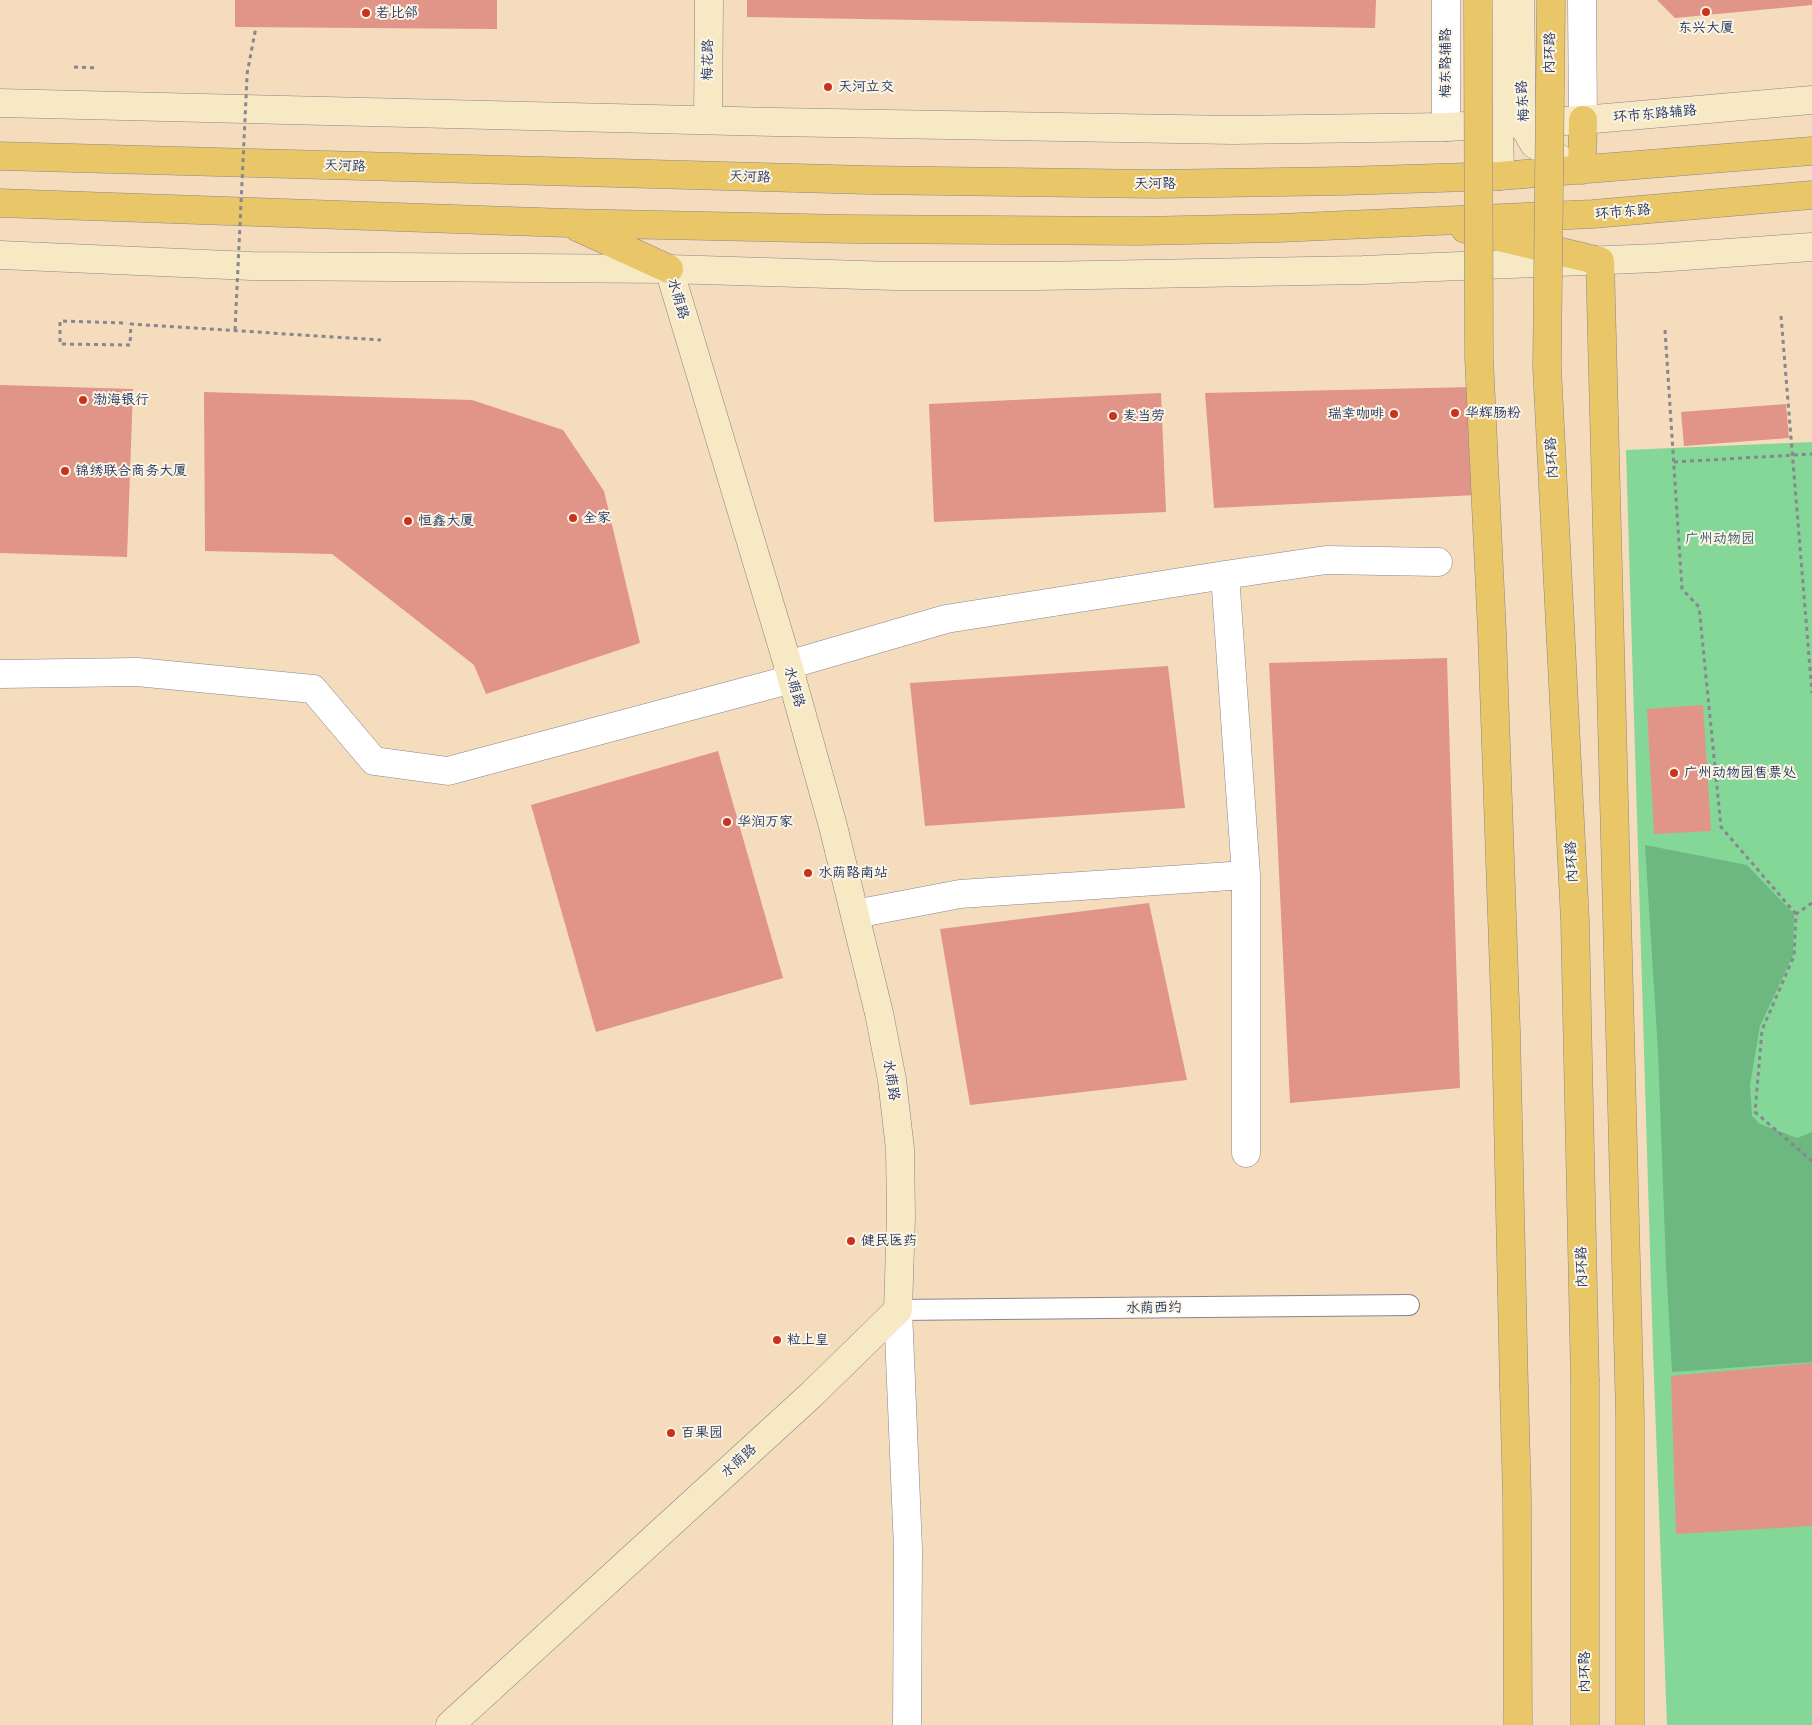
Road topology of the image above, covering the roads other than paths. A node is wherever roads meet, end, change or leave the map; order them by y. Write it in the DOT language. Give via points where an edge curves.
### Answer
graph roads {
  1 [pos="709,0"];
  2 [pos="1446,0"];
  3 [pos="1478,0"];
  4 [pos="1498,0"];
  5 [pos="1520,0"];
  6 [pos="1551,0"];
  7 [pos="1582,0"];
  8 [pos="1812,100"];
  9 [pos="0,103"];
  10 [pos="708,120"];
  11 [pos="1583,120"];
  12 [pos="1510,123"];
  13 [pos="1446,127"];
  14 [pos="1812,151"];
  15 [pos="0,156"];
  16 [pos="1582,170"];
  17 [pos="1500,176"];
  18 [pos="1812,195"];
  19 [pos="0,203"];
  20 [pos="567,222"];
  21 [pos="1434,222"];
  22 [pos="1812,247"];
  23 [pos="0,255"];
  24 [pos="1600,261"];
  25 [pos="669,270"];
  26 [pos="1438,562"];
  27 [pos="1225,575"];
  28 [pos="790,672"];
  29 [pos="0,674"];
  30 [pos="1246,875"];
  31 [pos="854,914"];
  32 [pos="1246,1153"];
  33 [pos="1409,1305"];
  34 [pos="898,1310"];
  35 [pos="450,1725"];
  36 [pos="907,1725"];
  37 [pos="1518,1725"];
  38 [pos="1585,1725"];
  39 [pos="1630,1725"];
  1 -- 10 [label="main road, 梅花路"];
  2 -- 13 [label="street, 梅东路辅路"];
  3 -- 37 [label="highway, bridge" via="1479,358 1506,1030 1517,1497"];
  4 -- 12 [label="main road, 梅东路"];
  5 -- 12 [label="main road, 梅东路"];
  6 -- 38 [label="highway, 内环路, bridge" via="1547,367 1575,921 1585,1382"];
  7 -- 11 [label="street"];
  8 -- 11 [label="main road, 环市东路辅路"];
  9 -- 10 [label="main road, 环市东路辅路"];
  10 -- 13 [label="main road, 环市东路辅路" via="1233,130"];
  11 -- 12 [label="main road, 环市东路辅路"];
  11 -- 16 [label="highway"];
  12 -- 13 [label="main road, 环市东路辅路"];
  12 -- 16 [label="main road, 梅东路" via="1534,144"];
  12 -- 17 [label="main road, 梅东路"];
  14 -- 16 [label="highway"];
  15 -- 17 [label="highway, 天河路" via="868,180 1156,184"];
  16 -- 17 [label="highway"];
  18 -- 21 [label="highway, 环市东路" via="1592,214"];
  19 -- 20 [label="highway"];
  20 -- 21 [label="highway" via="848,229 1139,231"];
  20 -- 25 [label="highway"];
  21 -- 24 [label="highway"];
  22 -- 24 [label="main road"];
  23 -- 25 [label="main road" via="251,266"];
  24 -- 25 [label="main road" via="1317,272 1038,276"];
  24 -- 39 [label="highway" via="1630,1416"];
  25 -- 28 [label="main road, 水荫路"];
  26 -- 27 [label="street" via="1326,560"];
  27 -- 28 [label="street" via="946,619"];
  27 -- 30 [label="street"];
  28 -- 29 [label="street" via="448,771 374,761 313,689 137,672"];
  28 -- 31 [label="main road, 水荫路"];
  30 -- 31 [label="street" via="960,894"];
  30 -- 32 [label="street"];
  31 -- 34 [label="main road, 水荫路" via="879,1013 892,1080 900,1149"];
  33 -- 34 [label="lane, 水荫西约"];
  34 -- 35 [label="main road, 水荫路" via="811,1395"];
  34 -- 36 [label="street" via="908,1549"];
}
